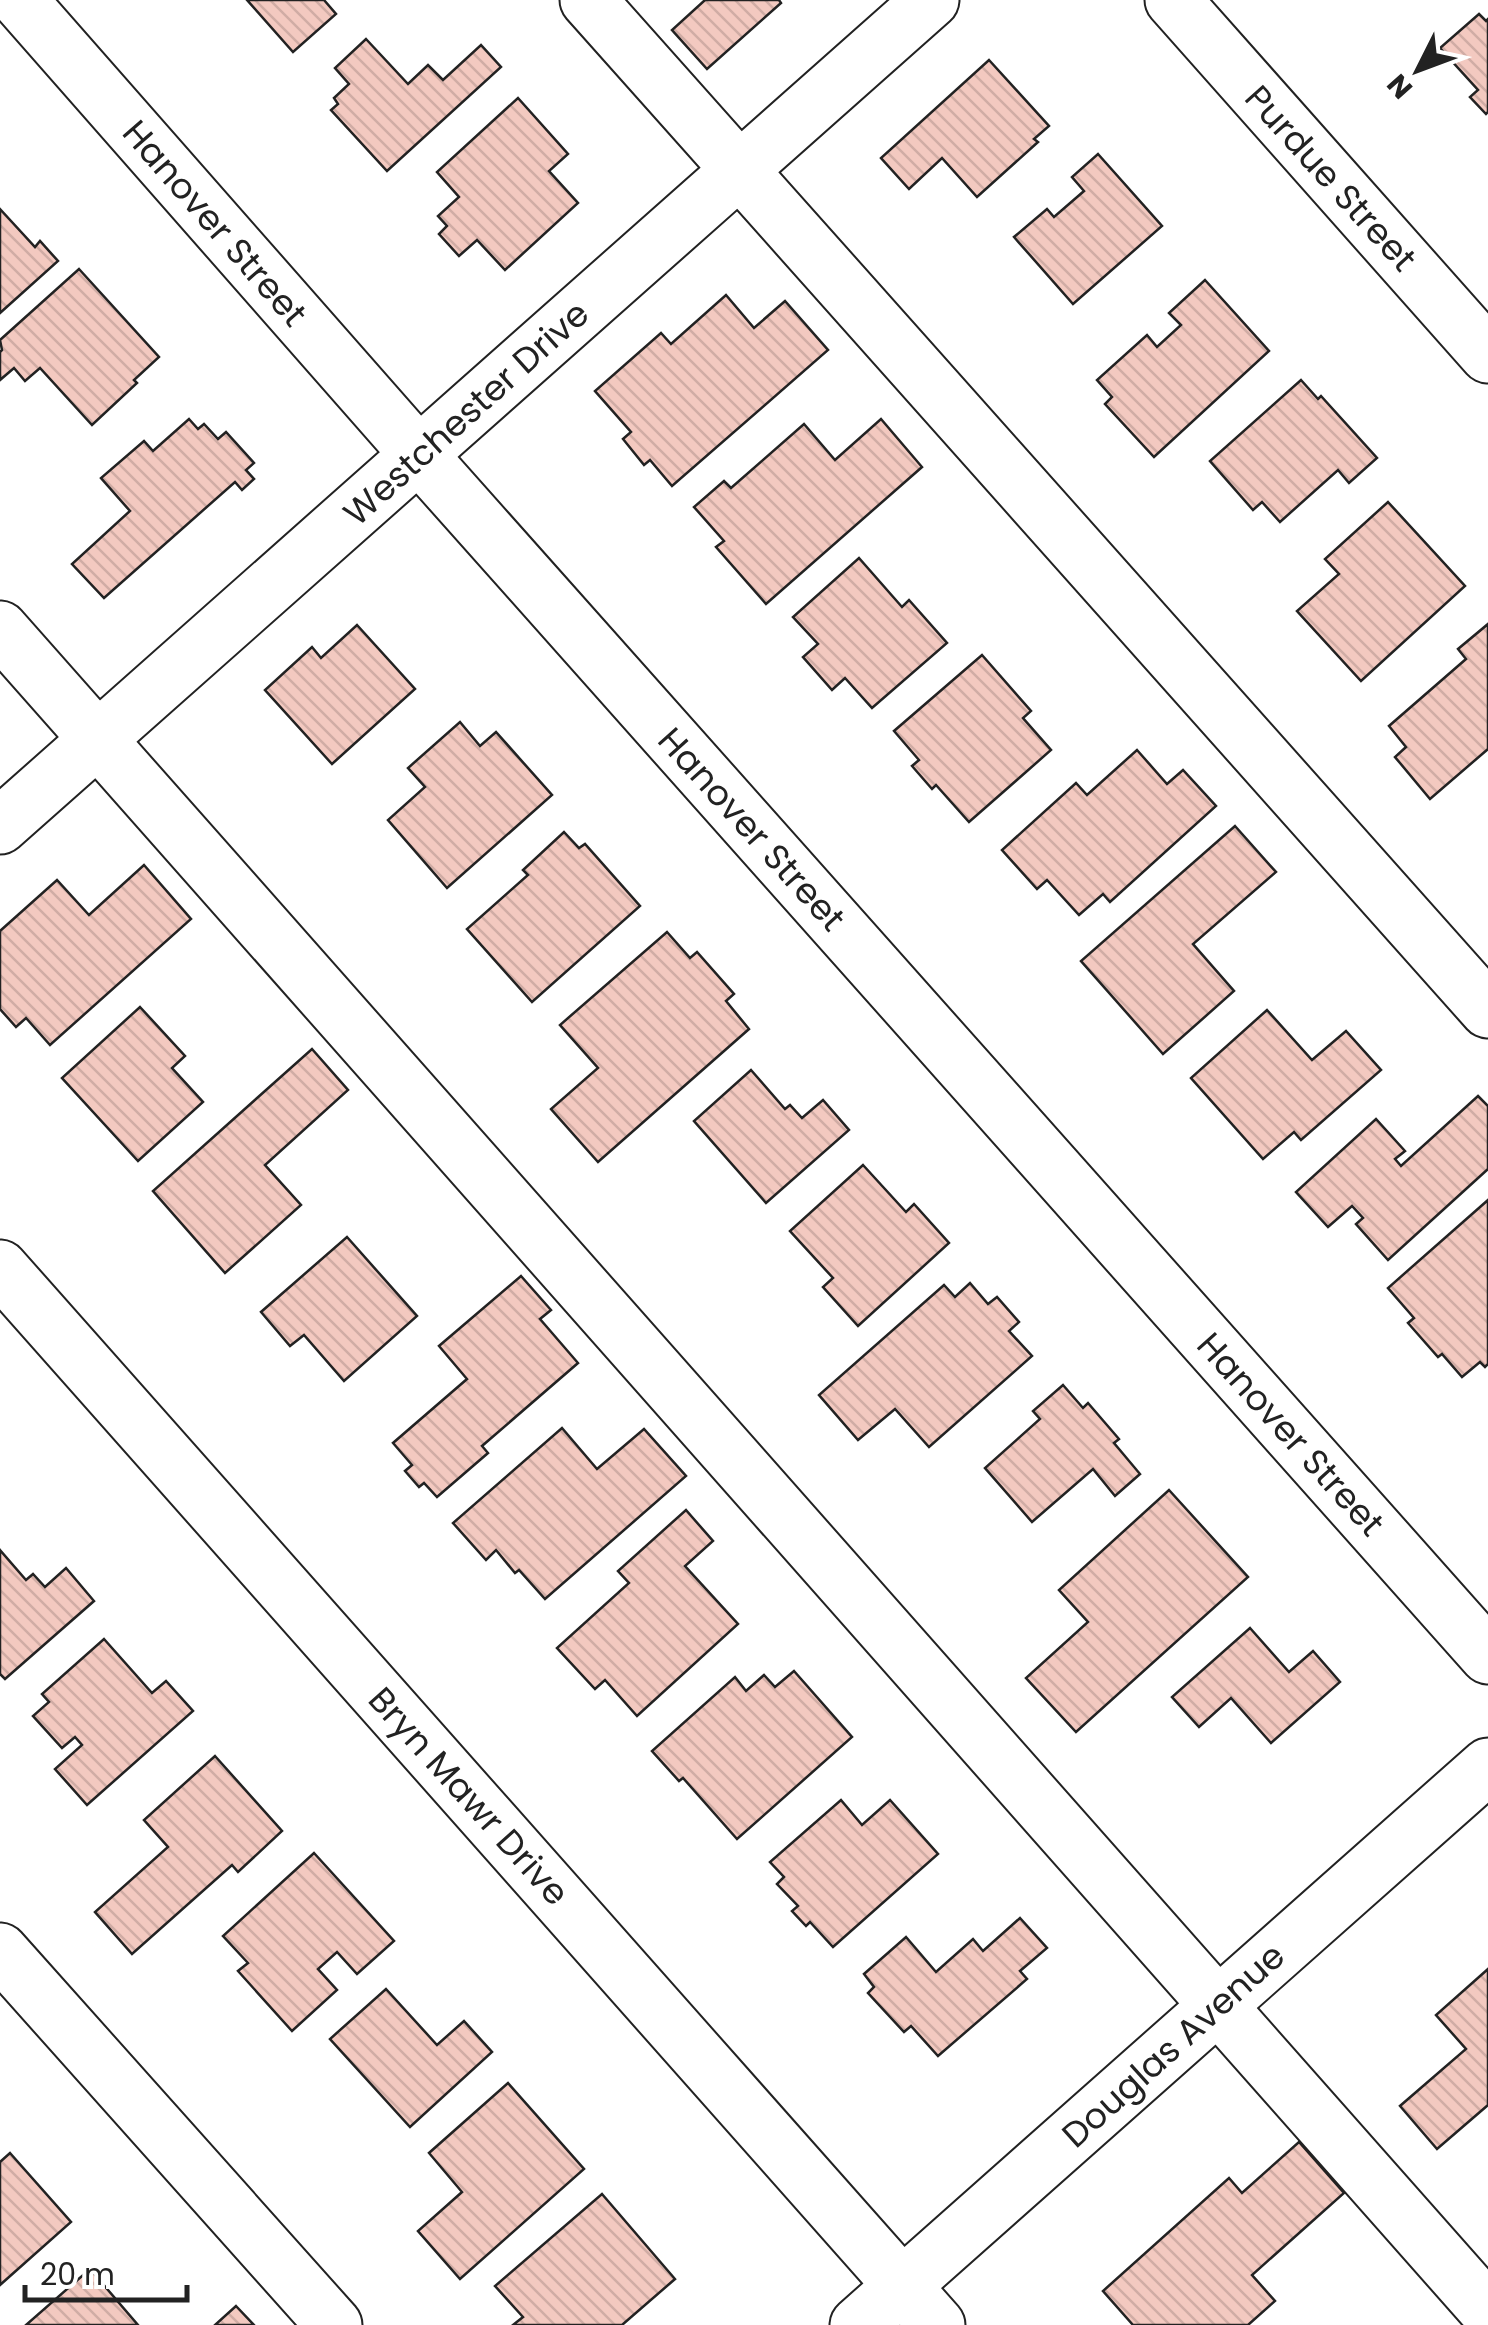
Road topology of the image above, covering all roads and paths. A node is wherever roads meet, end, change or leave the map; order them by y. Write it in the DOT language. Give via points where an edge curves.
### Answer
graph roads {
  1 [pos="18,0"];
  2 [pos="588,0"];
  3 [pos="931,0"];
  4 [pos="1173,0"];
  5 [pos="739,171"];
  6 [pos="1488,355"];
  7 [pos="419,455"];
  8 [pos="0,629"];
  9 [pos="98,740"];
  10 [pos="0,826"];
  11 [pos="1488,1010"];
  12 [pos="0,1268"];
  13 [pos="1488,1656"];
  14 [pos="1488,1766"];
  15 [pos="0,1950"];
  16 [pos="1218,2005"];
  17 [pos="920,2305"];
  18 [pos="1488,2312"];
  19 [pos="334,2325"];
  20 [pos="858,2325"];
  1 -- 7 [label="street, Hanover Street"];
  2 -- 5 [label="street"];
  3 -- 5 [label="street, Westchester Drive"];
  4 -- 6 [label="street, Purdue Street"];
  5 -- 7 [label="street, Westchester Drive"];
  5 -- 11 [label="street"];
  7 -- 9 [label="street, Westchester Drive"];
  7 -- 13 [label="street, Hanover Street"];
  8 -- 9 [label="street"];
  9 -- 10 [label="street, Westchester Drive"];
  9 -- 16 [label="street"];
  12 -- 17 [label="street, Bryn Mawr Drive"];
  14 -- 16 [label="street, Douglas Avenue"];
  15 -- 19 [label="street"];
  16 -- 17 [label="street, Douglas Avenue"];
  16 -- 18 [label="street"];
  17 -- 20 [label="street, Douglas Avenue"];
}
